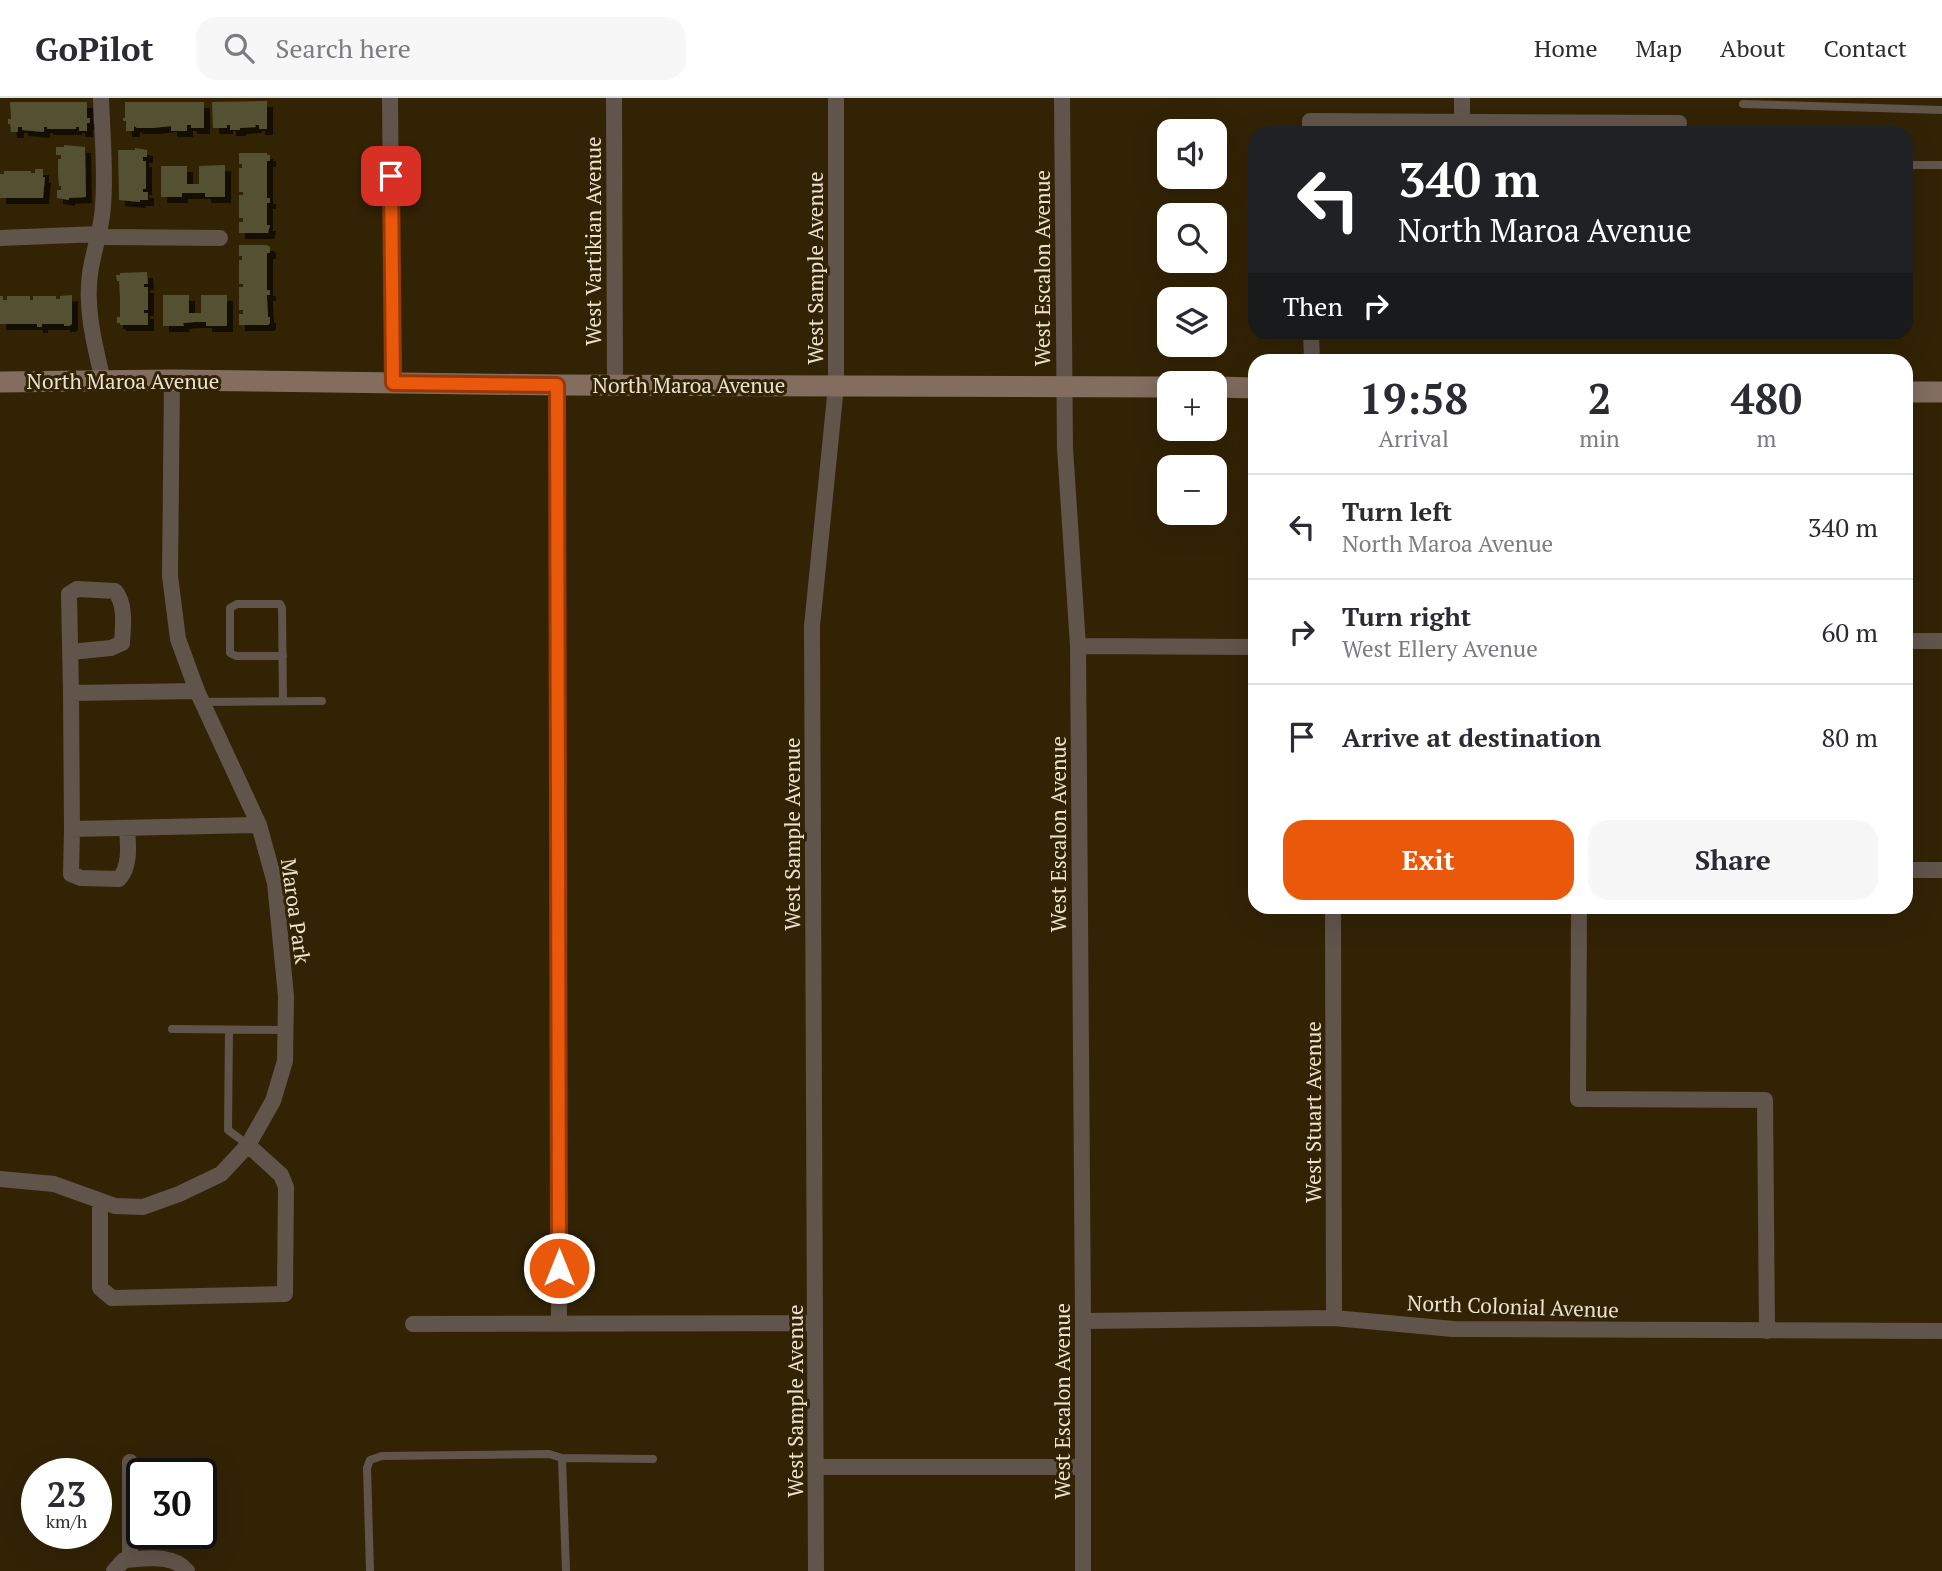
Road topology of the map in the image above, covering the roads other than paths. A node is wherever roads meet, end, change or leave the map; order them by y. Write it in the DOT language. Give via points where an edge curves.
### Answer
graph roads {
  1 [pos="101,98"];
  2 [pos="390,98"];
  3 [pos="614,98"];
  4 [pos="836,98"];
  5 [pos="1062,98"];
  6 [pos="1462,98"];
  7 [pos="1743,104"];
  8 [pos="1942,110"];
  9 [pos="1462,122"];
  10 [pos="1679,123"];
  11 [pos="1340,126"];
  12 [pos="1913,165"];
  13 [pos="1942,165"];
  14 [pos="99,234"];
  15 [pos="0,238"];
  16 [pos="220,238"];
  17 [pos="172,380"];
  18 [pos="103,381"];
  19 [pos="0,382"];
  20 [pos="393,383"];
  21 [pos="615,384"];
  22 [pos="557,385"];
  23 [pos="1063,385"];
  24 [pos="836,386"];
  25 [pos="1157,387"];
  26 [pos="1227,387"];
  27 [pos="1248,388"];
  28 [pos="1913,392"];
  29 [pos="1942,392"];
  30 [pos="1913,641"];
  31 [pos="1942,641"];
  32 [pos="1078,646"];
  33 [pos="1248,647"];
  34 [pos="70,652"];
  35 [pos="283,656"];
  36 [pos="71,693"];
  37 [pos="200,696"];
  38 [pos="283,701"];
  39 [pos="322,701"];
  40 [pos="259,825"];
  41 [pos="127,828"];
  42 [pos="72,829"];
  43 [pos="1913,870"];
  44 [pos="1942,870"];
  45 [pos="1333,914"];
  46 [pos="1579,914"];
  47 [pos="172,1029"];
  48 [pos="229,1030"];
  49 [pos="286,1030"];
  50 [pos="248,1145"];
  51 [pos="0,1179"];
  52 [pos="100,1201"];
  53 [pos="1334,1318"];
  54 [pos="1083,1321"];
  55 [pos="559,1323"];
  56 [pos="815,1323"];
  57 [pos="413,1324"];
  58 [pos="1767,1331"];
  59 [pos="1942,1331"];
  60 [pos="562,1458"];
  61 [pos="653,1459"];
  62 [pos="816,1467"];
  63 [pos="1082,1467"];
  64 [pos="130,1549"];
  65 [pos="130,1559"];
  66 [pos="114,1571"];
  67 [pos="187,1571"];
  68 [pos="370,1571"];
  69 [pos="566,1571"];
  70 [pos="817,1571"];
  71 [pos="1083,1571"];
  1 -- 14 [label="street" via="103,204"];
  2 -- 20 [label="street"];
  3 -- 21 [label="street, West Vartikian Avenue"];
  4 -- 24 [label="street, West Sample Avenue"];
  5 -- 23 [label="street, West Escalon Avenue"];
  6 -- 9 [label="street"];
  7 -- 8 [label="lane"];
  9 -- 10 [label="street"];
  9 -- 11 [label="street"];
  12 -- 13 [label="lane"];
  14 -- 15 [label="street"];
  14 -- 16 [label="street"];
  14 -- 18 [label="street" via="89,299"];
  17 -- 18 [label="main road, North Maroa Avenue"];
  17 -- 20 [label="main road, North Maroa Avenue"];
  17 -- 37 [label="street, Maroa Park" via="170,576 178,639"];
  18 -- 19 [label="main road, North Maroa Avenue"];
  20 -- 22 [label="main road, North Maroa Avenue"];
  21 -- 22 [label="main road, North Maroa Avenue"];
  21 -- 24 [label="main road, North Maroa Avenue"];
  22 -- 55 [label="street"];
  23 -- 24 [label="main road, North Maroa Avenue"];
  23 -- 25 [label="main road, North Maroa Avenue"];
  23 -- 32 [label="street, West Escalon Avenue"];
  24 -- 56 [label="street, West Sample Avenue" via="812,626"];
  26 -- 27 [label="main road"];
  28 -- 29 [label="main road"];
  30 -- 31 [label="street"];
  32 -- 33 [label="street"];
  32 -- 54 [label="street, West Escalon Avenue"];
  34 -- 34 [label="street" via="69,594 77,589 115,591 124,622 122,643"];
  34 -- 36 [label="street"];
  35 -- 35 [label="lane" via="280,604 230,608 230,653"];
  35 -- 38 [label="lane"];
  36 -- 37 [label="street"];
  36 -- 42 [label="street"];
  37 -- 38 [label="lane"];
  37 -- 40 [label="street, Maroa Park"];
  38 -- 39 [label="lane"];
  40 -- 41 [label="street"];
  40 -- 49 [label="street, Maroa Park" via="275,883"];
  41 -- 42 [label="street"];
  41 -- 42 [label="street" via="125,873 119,879 71,874"];
  43 -- 44 [label="street"];
  45 -- 53 [label="street, West Stuart Avenue"];
  46 -- 58 [label="street" via="1578,1098 1765,1100"];
  47 -- 48 [label="lane"];
  48 -- 49 [label="lane"];
  48 -- 50 [label="lane" via="228,1130"];
  49 -- 50 [label="street, Maroa Park" via="285,1061 273,1101"];
  50 -- 52 [label="street, Maroa Park" via="221,1174 179,1194 143,1207"];
  50 -- 52 [label="street" via="281,1175 286,1187 285,1294 112,1298 100,1288"];
  51 -- 52 [label="street, Maroa Park" via="54,1184"];
  53 -- 54 [label="street, North Colonial Avenue"];
  53 -- 58 [label="street, North Colonial Avenue" via="1452,1329"];
  54 -- 63 [label="street, West Escalon Avenue"];
  55 -- 56 [label="street"];
  55 -- 57 [label="street"];
  56 -- 62 [label="street, West Sample Avenue"];
  58 -- 59 [label="street, North Colonial Avenue"];
  60 -- 61 [label="lane"];
  60 -- 68 [label="lane" via="549,1454 382,1456 370,1460"];
  60 -- 69 [label="lane"];
  62 -- 63 [label="street"];
  62 -- 70 [label="street, West Sample Avenue"];
  63 -- 71 [label="street, West Escalon Avenue"];
  64 -- 65 [label="street"];
  65 -- 66 [label="street"];
  65 -- 67 [label="street" via="165,1558"];
}
